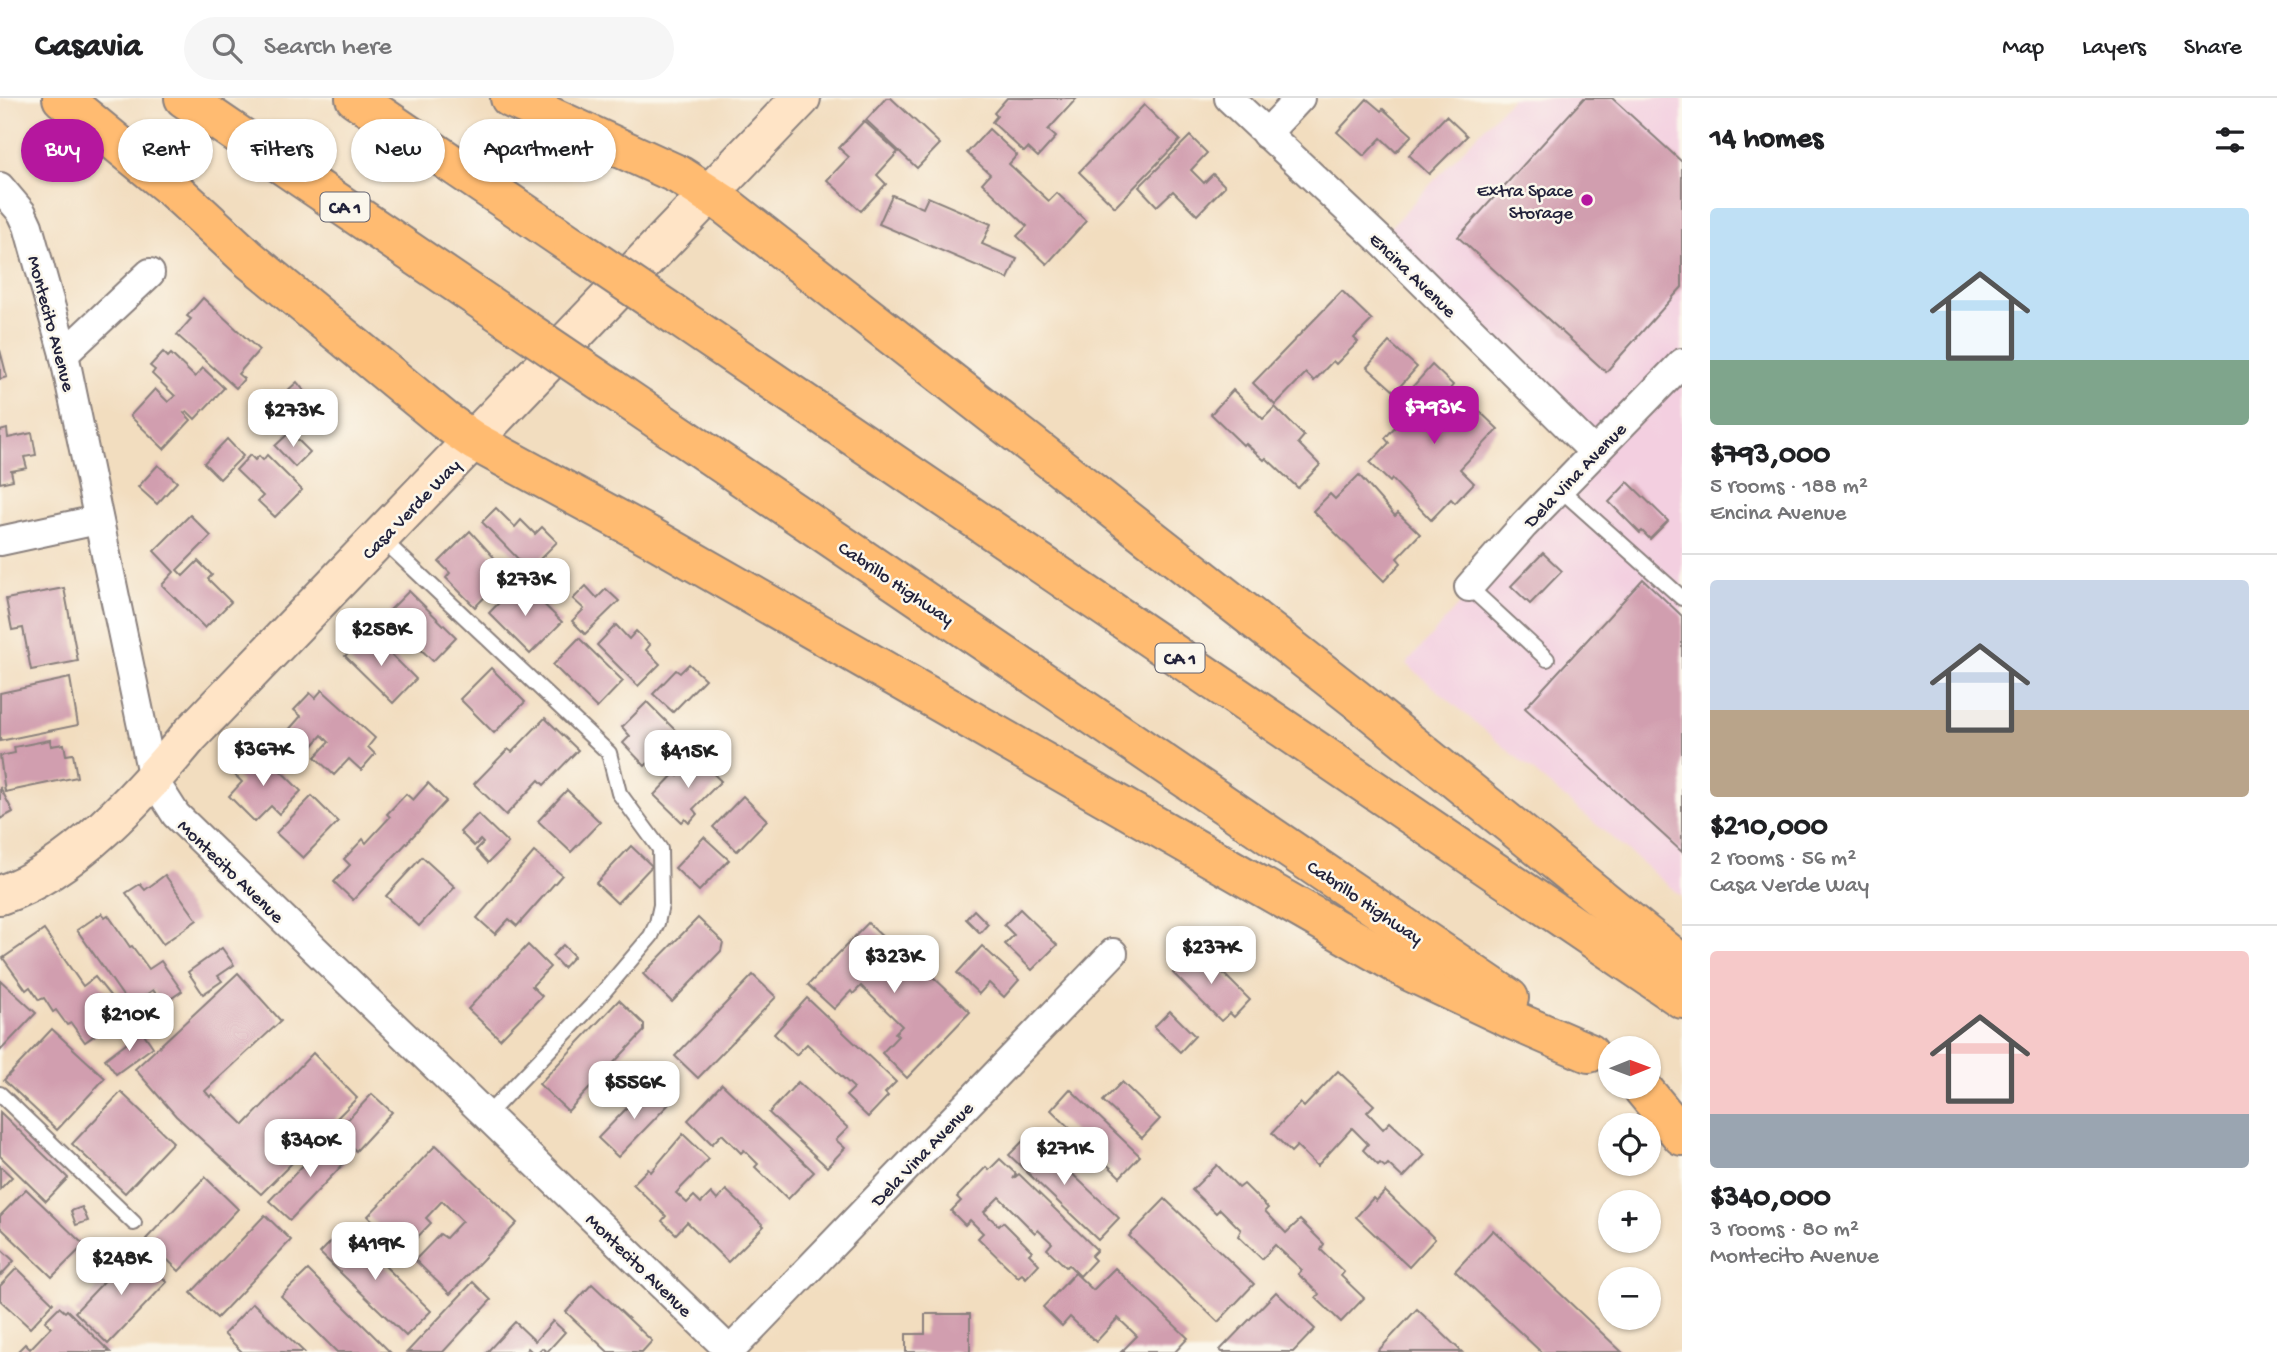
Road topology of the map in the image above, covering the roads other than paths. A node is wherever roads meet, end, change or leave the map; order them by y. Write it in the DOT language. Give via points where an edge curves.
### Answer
graph roads {
  1 [pos="62,98"];
  2 [pos="184,98"];
  3 [pos="355,98"];
  4 [pos="510,98"];
  5 [pos="801,98"];
  6 [pos="1229,98"];
  7 [pos="1300,98"];
  8 [pos="1266,134"];
  9 [pos="0,187"];
  10 [pos="710,194"];
  11 [pos="150,273"];
  12 [pos="64,354"];
  13 [pos="1682,363"];
  14 [pos="474,441"];
  15 [pos="1595,453"];
  16 [pos="1560,489"];
  17 [pos="97,520"];
  18 [pos="381,538"];
  19 [pos="0,541"];
  20 [pos="1469,587"];
  21 [pos="1682,598"];
  22 [pos="1547,659"];
  23 [pos="153,779"];
  24 [pos="0,895"];
  25 [pos="1113,953"];
  26 [pos="1682,964"];
  27 [pos="1682,999"];
  28 [pos="1598,1059"];
  29 [pos="1598,1059"];
  30 [pos="0,1094"];
  31 [pos="1650,1099"];
  32 [pos="1658,1099"];
  33 [pos="486,1115"];
  34 [pos="1682,1115"];
  35 [pos="1682,1136"];
  36 [pos="134,1223"];
  37 [pos="730,1352"];
  1 -- 14 [label="highway" via="163,180 248,259"];
  2 -- 29 [label="highway, Cabrillo Highway / CA 1, bridge"];
  3 -- 27 [label="highway, CA 1, bridge"];
  4 -- 10 [label="highway" via="679,175"];
  5 -- 10 [label="main road, Casa Verde Way"];
  6 -- 8 [label="street, Encina Avenue"];
  7 -- 8 [label="street"];
  8 -- 15 [label="street, Encina Avenue"];
  9 -- 12 [label="street, Montecito Avenue" via="28,226"];
  10 -- 14 [label="main road, Casa Verde Way"];
  10 -- 26 [label="highway" via="1220,592"];
  11 -- 12 [label="street"];
  12 -- 17 [label="street, Montecito Avenue"];
  13 -- 15 [label="street, Dela Vina Avenue"];
  14 -- 18 [label="main road, Casa Verde Way"];
  14 -- 28 [label="highway" via="651,537 1411,972"];
  15 -- 16 [label="street, Dela Vina Avenue"];
  16 -- 20 [label="street, Dela Vina Avenue"];
  16 -- 21 [label="lane"];
  17 -- 19 [label="street"];
  17 -- 23 [label="street, Montecito Avenue"];
  18 -- 23 [label="main road, Casa Verde Way"];
  18 -- 33 [label="lane" via="609,753 619,793 660,849 661,905 651,936 595,1002"];
  20 -- 22 [label="lane"];
  23 -- 24 [label="main road, Casa Verde Way" via="80,850"];
  23 -- 33 [label="street, Montecito Avenue" via="176,815"];
  25 -- 37 [label="street, Dela Vina Avenue"];
  30 -- 36 [label="lane"];
  31 -- 35 [label="highway"];
  32 -- 34 [label="highway"];
  33 -- 37 [label="street, Montecito Avenue"];
}
